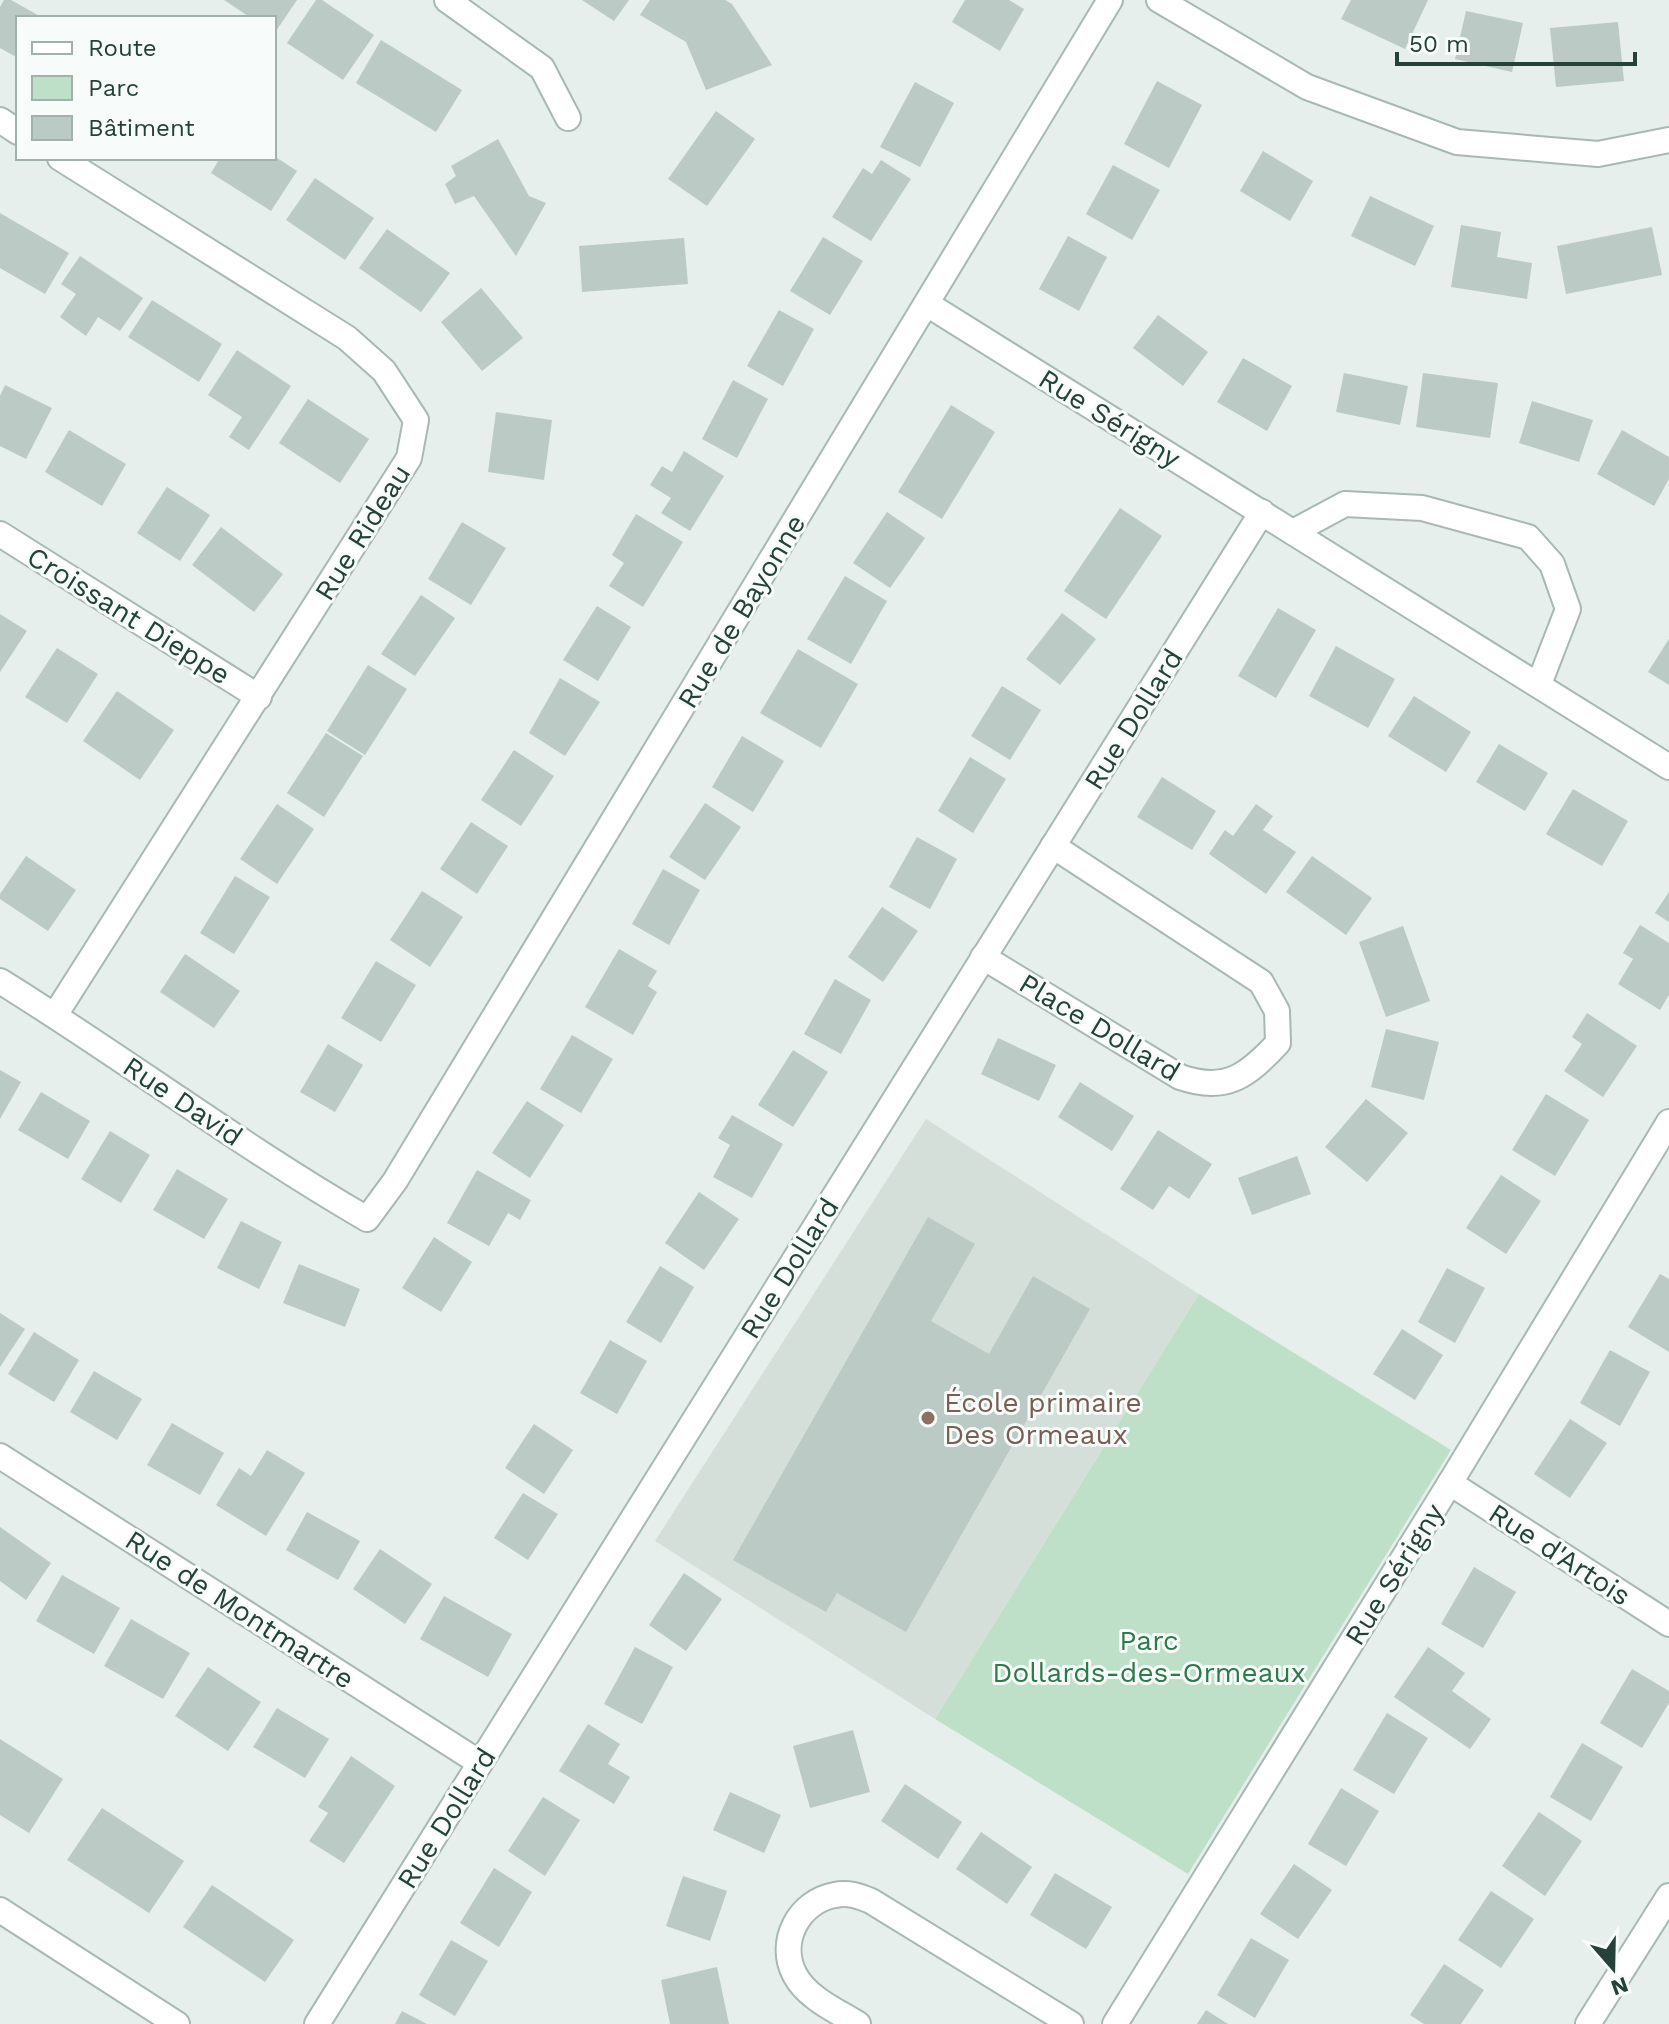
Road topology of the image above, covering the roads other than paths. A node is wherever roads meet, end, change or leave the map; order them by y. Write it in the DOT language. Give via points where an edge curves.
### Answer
graph roads {
  1 [pos="447,0"];
  2 [pos="1110,0"];
  3 [pos="1159,0"];
  4 [pos="568,118"];
  5 [pos="1669,140"];
  6 [pos="63,160"];
  7 [pos="927,304"];
  8 [pos="1262,512"];
  9 [pos="1293,532"];
  10 [pos="0,534"];
  11 [pos="1539,684"];
  12 [pos="259,697"];
  13 [pos="1669,767"];
  14 [pos="1053,846"];
  15 [pos="983,957"];
  16 [pos="0,981"];
  17 [pos="55,1015"];
  18 [pos="1669,1122"];
  19 [pos="367,1219"];
  20 [pos="0,1456"];
  21 [pos="1450,1483"];
  22 [pos="1669,1624"];
  23 [pos="480,1763"];
  24 [pos="1669,1896"];
  25 [pos="0,1910"];
  26 [pos="177,2024"];
  27 [pos="317,2024"];
  28 [pos="858,2024"];
  29 [pos="1071,2024"];
  30 [pos="1115,2024"];
  31 [pos="1588,2024"];
  1 -- 4 [label="street" via="542,68"];
  2 -- 7 [label="street, Rue de Bayonne"];
  3 -- 5 [label="street" via="1307,87 1457,142 1598,154"];
  6 -- 12 [label="street, Rue Rideau" via="347,338 384,371 416,420 409,458"];
  7 -- 8 [label="street, Rue Sérigny"];
  7 -- 19 [label="street, Rue de Bayonne" via="395,1181"];
  8 -- 9 [label="street, Rue Sérigny"];
  8 -- 14 [label="street, Rue Dollard"];
  9 -- 11 [label="street, Rue Sérigny"];
  9 -- 11 [label="street" via="1345,504 1422,508 1528,537 1552,564 1568,609"];
  10 -- 12 [label="street, Croissant Dieppe"];
  11 -- 13 [label="street, Rue Sérigny"];
  12 -- 17 [label="street, Rue Rideau"];
  14 -- 15 [label="street, Rue Dollard"];
  14 -- 15 [label="street, Place Dollard" via="1261,982 1277,1011 1278,1043 1238,1078 1202,1084 1180,1077"];
  15 -- 23 [label="street, Rue Dollard"];
  16 -- 17 [label="street, Rue David"];
  17 -- 19 [label="street, Rue David"];
  18 -- 21 [label="street, Rue Sérigny"];
  20 -- 23 [label="street, Rue de Montmartre"];
  21 -- 22 [label="street, Rue d'Artois"];
  21 -- 30 [label="street, Rue Sérigny"];
  23 -- 27 [label="street, Rue Dollard"];
  24 -- 31 [label="street"];
  25 -- 26 [label="street"];
  28 -- 29 [label="street" via="805,1989 789,1959 794,1924 805,1909 837,1894 871,1901"];
}
